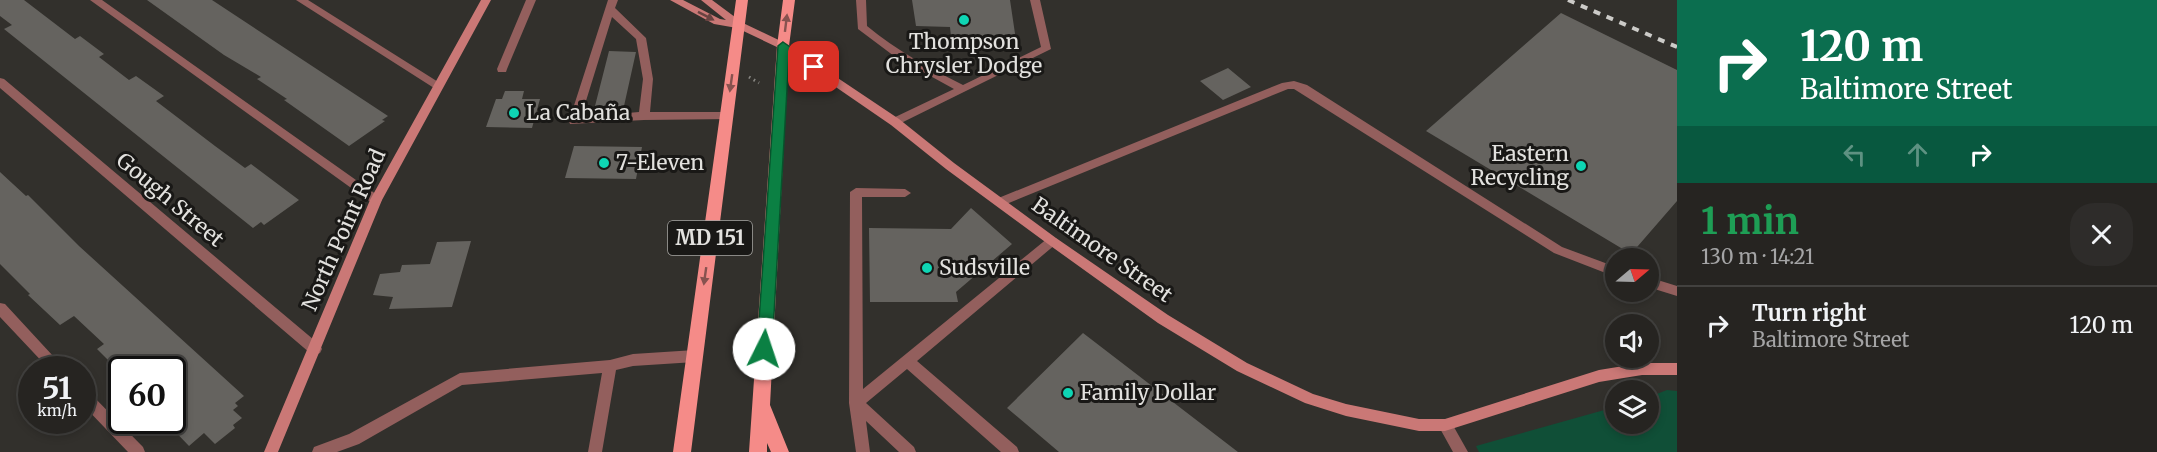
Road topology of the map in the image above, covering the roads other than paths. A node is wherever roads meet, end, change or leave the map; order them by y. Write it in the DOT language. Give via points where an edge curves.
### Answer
graph roads {
  1 [pos="95,0"];
  2 [pos="301,0"];
  3 [pos="486,0"];
  4 [pos="531,0"];
  5 [pos="675,0"];
  6 [pos="706,0"];
  7 [pos="742,0"];
  8 [pos="789,0"];
  9 [pos="861,0"];
  10 [pos="1035,0"];
  11 [pos="612,5"];
  12 [pos="739,25"];
  13 [pos="783,46"];
  14 [pos="502,69"];
  15 [pos="0,81"];
  16 [pos="438,86"];
  17 [pos="963,89"];
  18 [pos="645,116"];
  19 [pos="727,116"];
  20 [pos="895,122"];
  21 [pos="905,193"];
  22 [pos="376,200"];
  23 [pos="1000,202"];
  24 [pos="1052,241"];
  25 [pos="1605,268"];
  26 [pos="1659,285"];
  27 [pos="1677,291"];
  28 [pos="0,308"];
  29 [pos="315,349"];
  30 [pos="46,356"];
  31 [pos="694,356"];
  32 [pos="907,361"];
  33 [pos="610,366"];
  34 [pos="1677,369"];
  35 [pos="856,403"];
  36 [pos="761,404"];
  37 [pos="96,408"];
  38 [pos="1445,425"];
  39 [pos="138,452"];
  40 [pos="271,452"];
  41 [pos="319,452"];
  42 [pos="595,452"];
  43 [pos="682,452"];
  44 [pos="758,452"];
  45 [pos="780,452"];
  46 [pos="863,452"];
  47 [pos="909,452"];
  48 [pos="1012,452"];
  49 [pos="1461,452"];
  1 -- 22 [label="street"];
  2 -- 16 [label="street"];
  3 -- 16 [label="street, North Point Road"];
  4 -- 14 [label="street"];
  5 -- 12 [label="street, Baltimore Street, one-way" via="718,22"];
  6 -- 12 [label="street, Baltimore Street"];
  7 -- 12 [label="main road, MD 151"];
  13 -- 8 [label="main road, MD 151, one-way"];
  9 -- 17 [label="street" via="862,27 885,47"];
  10 -- 17 [label="street" via="1046,49"];
  11 -- 18 [label="street" via="640,38 648,79"];
  11 -- 18 [label="street" via="574,122"];
  12 -- 13 [label="street, Baltimore Street"];
  12 -- 19 [label="main road, MD 151, one-way"];
  13 -- 20 [label="street, Baltimore Street"];
  13 -- 36 [label="main road, MD 151"];
  15 -- 29 [label="street, Gough Street"];
  16 -- 22 [label="street, North Point Road"];
  17 -- 20 [label="street"];
  18 -- 19 [label="street"];
  19 -- 31 [label="main road, MD 151, one-way"];
  20 -- 23 [label="street, Baltimore Street"];
  21 -- 35 [label="street" via="856,192"];
  22 -- 29 [label="street, North Point Road"];
  23 -- 24 [label="street, Baltimore Street"];
  23 -- 25 [label="street" via="1294,85 1558,250"];
  24 -- 32 [label="street"];
  24 -- 38 [label="street, Baltimore Street" via="1163,319 1279,386 1310,399 1386,420"];
  26 -- 27 [label="street"];
  28 -- 30 [label="street"];
  29 -- 40 [label="street, North Point Road"];
  31 -- 33 [label="street" via="633,360"];
  31 -- 43 [label="main road, MD 151"];
  32 -- 35 [label="street"];
  32 -- 48 [label="street"];
  33 -- 41 [label="street" via="460,379 354,439"];
  33 -- 42 [label="street"];
  34 -- 38 [label="street, Baltimore Street" via="1642,369 1599,376"];
  35 -- 46 [label="street"];
  35 -- 47 [label="street"];
  36 -- 44 [label="main road, MD 151"];
  36 -- 45 [label="main road"];
  37 -- 39 [label="street"];
  38 -- 49 [label="street"];
}
